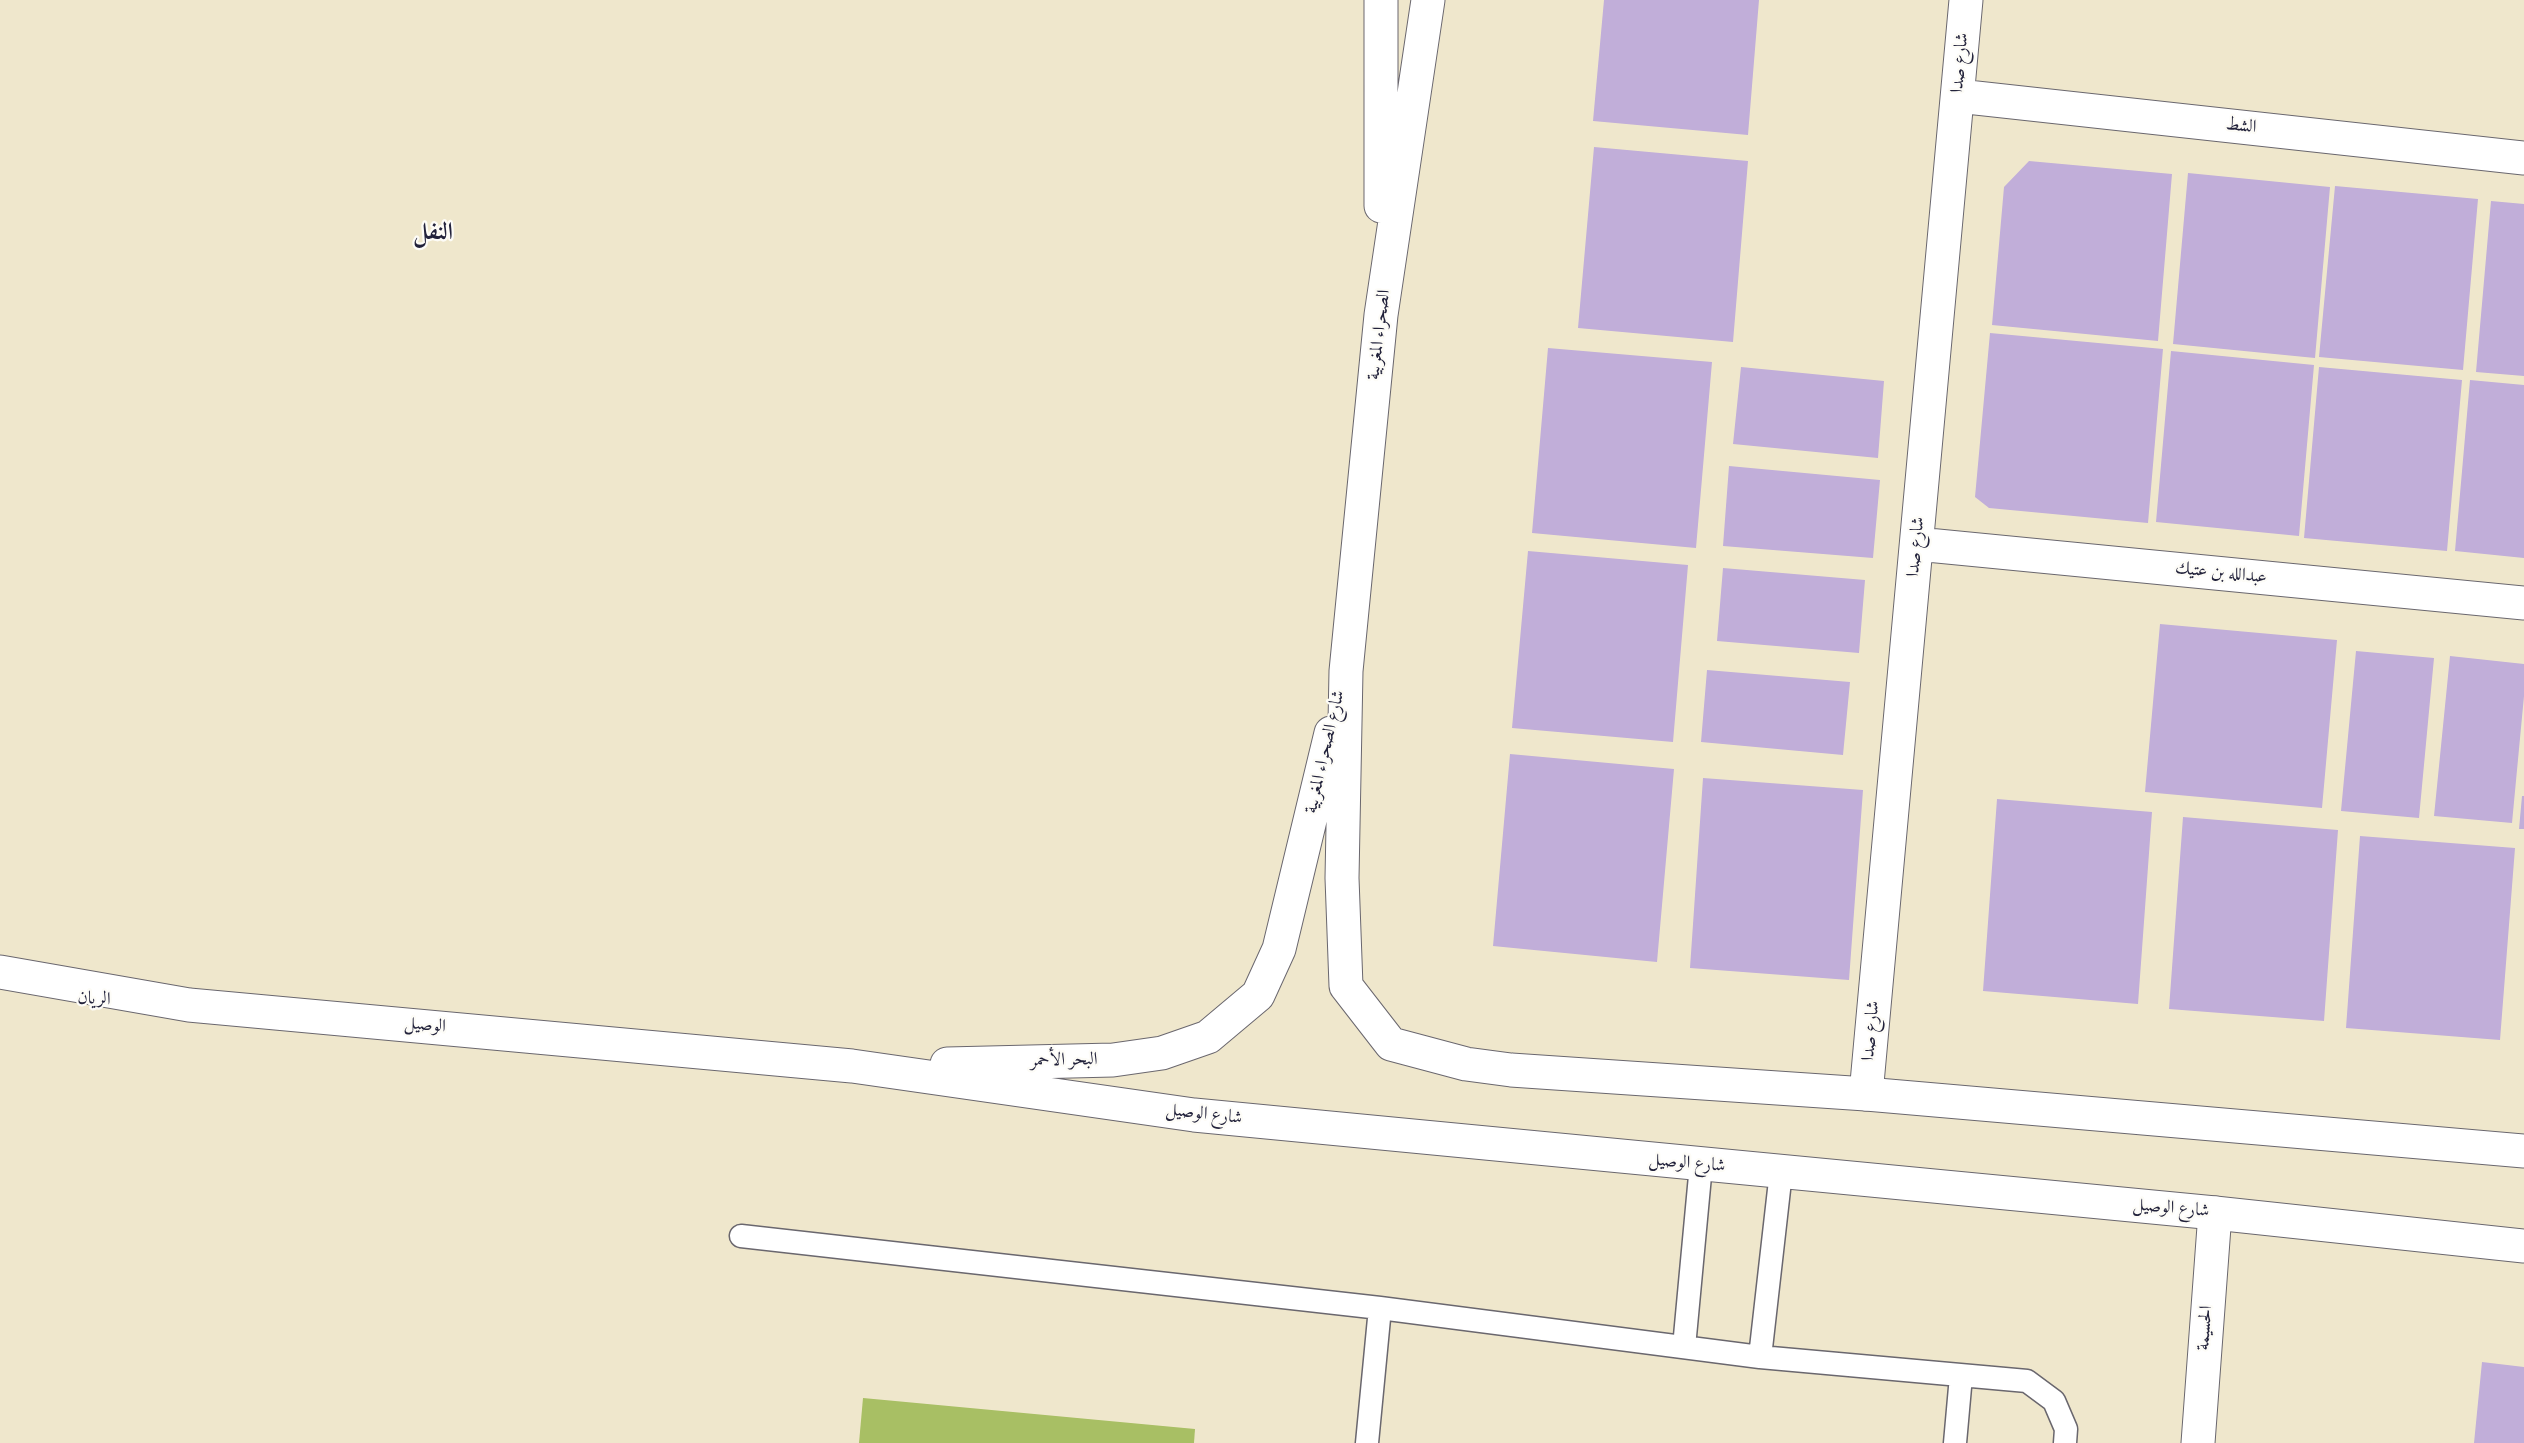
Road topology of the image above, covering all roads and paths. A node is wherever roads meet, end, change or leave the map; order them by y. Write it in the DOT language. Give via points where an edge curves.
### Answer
graph roads {
  1 [pos="1381,0"];
  2 [pos="1428,0"];
  3 [pos="1966,0"];
  4 [pos="1958,96"];
  5 [pos="2524,158"];
  6 [pos="1381,315"];
  7 [pos="1917,544"];
  8 [pos="2524,603"];
  9 [pos="1346,671"];
  10 [pos="0,972"];
  11 [pos="0,995"];
  12 [pos="1258,996"];
  13 [pos="189,1005"];
  14 [pos="852,1066"];
  15 [pos="1866,1094"];
  16 [pos="2524,1151"];
  17 [pos="1701,1165"];
  18 [pos="1781,1172"];
  19 [pos="2215,1213"];
  20 [pos="741,1236"];
  21 [pos="2524,1246"];
  22 [pos="1380,1308"];
  23 [pos="1684,1347"];
  24 [pos="1760,1357"];
  25 [pos="1960,1377"];
  26 [pos="1367,1443"];
  27 [pos="1955,1443"];
  28 [pos="2064,1443"];
  29 [pos="2198,1443"];
  1 -- 6 [label="street"];
  2 -- 6 [label="street, الصحراء المغربية"];
  3 -- 4 [label="street, شارع صدا"];
  4 -- 5 [label="street, الشط"];
  4 -- 7 [label="street, شارع صدا"];
  6 -- 9 [label="street, الصحراء المغربية"];
  7 -- 8 [label="street, عبدالله بن عتيك"];
  7 -- 15 [label="street, شارع صدا"];
  9 -- 12 [label="street, شارع الصحراء المغربية" via="1279,950"];
  9 -- 15 [label="street, شارع الصحراء المغربية" via="1342,878 1346,986 1391,1044 1466,1064 1511,1070"];
  10 -- 13 [label="street, الوصيل"];
  11 -- 13 [label="street, الريان"];
  12 -- 14 [label="street, البحر الأحمر" via="1208,1037 1162,1053 1113,1060"];
  13 -- 14 [label="street, الوصيل"];
  14 -- 17 [label="street, شارع الوصيل" via="1194,1115"];
  15 -- 16 [label="street"];
  17 -- 18 [label="street, شارع الوصيل"];
  17 -- 23 [label="lane"];
  18 -- 19 [label="street, شارع الوصيل"];
  18 -- 24 [label="lane"];
  19 -- 21 [label="street, شارع الوصيل"];
  19 -- 29 [label="street, الحسيمة"];
  20 -- 22 [label="lane"];
  22 -- 23 [label="lane"];
  22 -- 26 [label="lane"];
  23 -- 24 [label="lane"];
  24 -- 25 [label="lane"];
  25 -- 27 [label="lane"];
  25 -- 28 [label="lane" via="2027,1381 2054,1401 2066,1429"];
}
